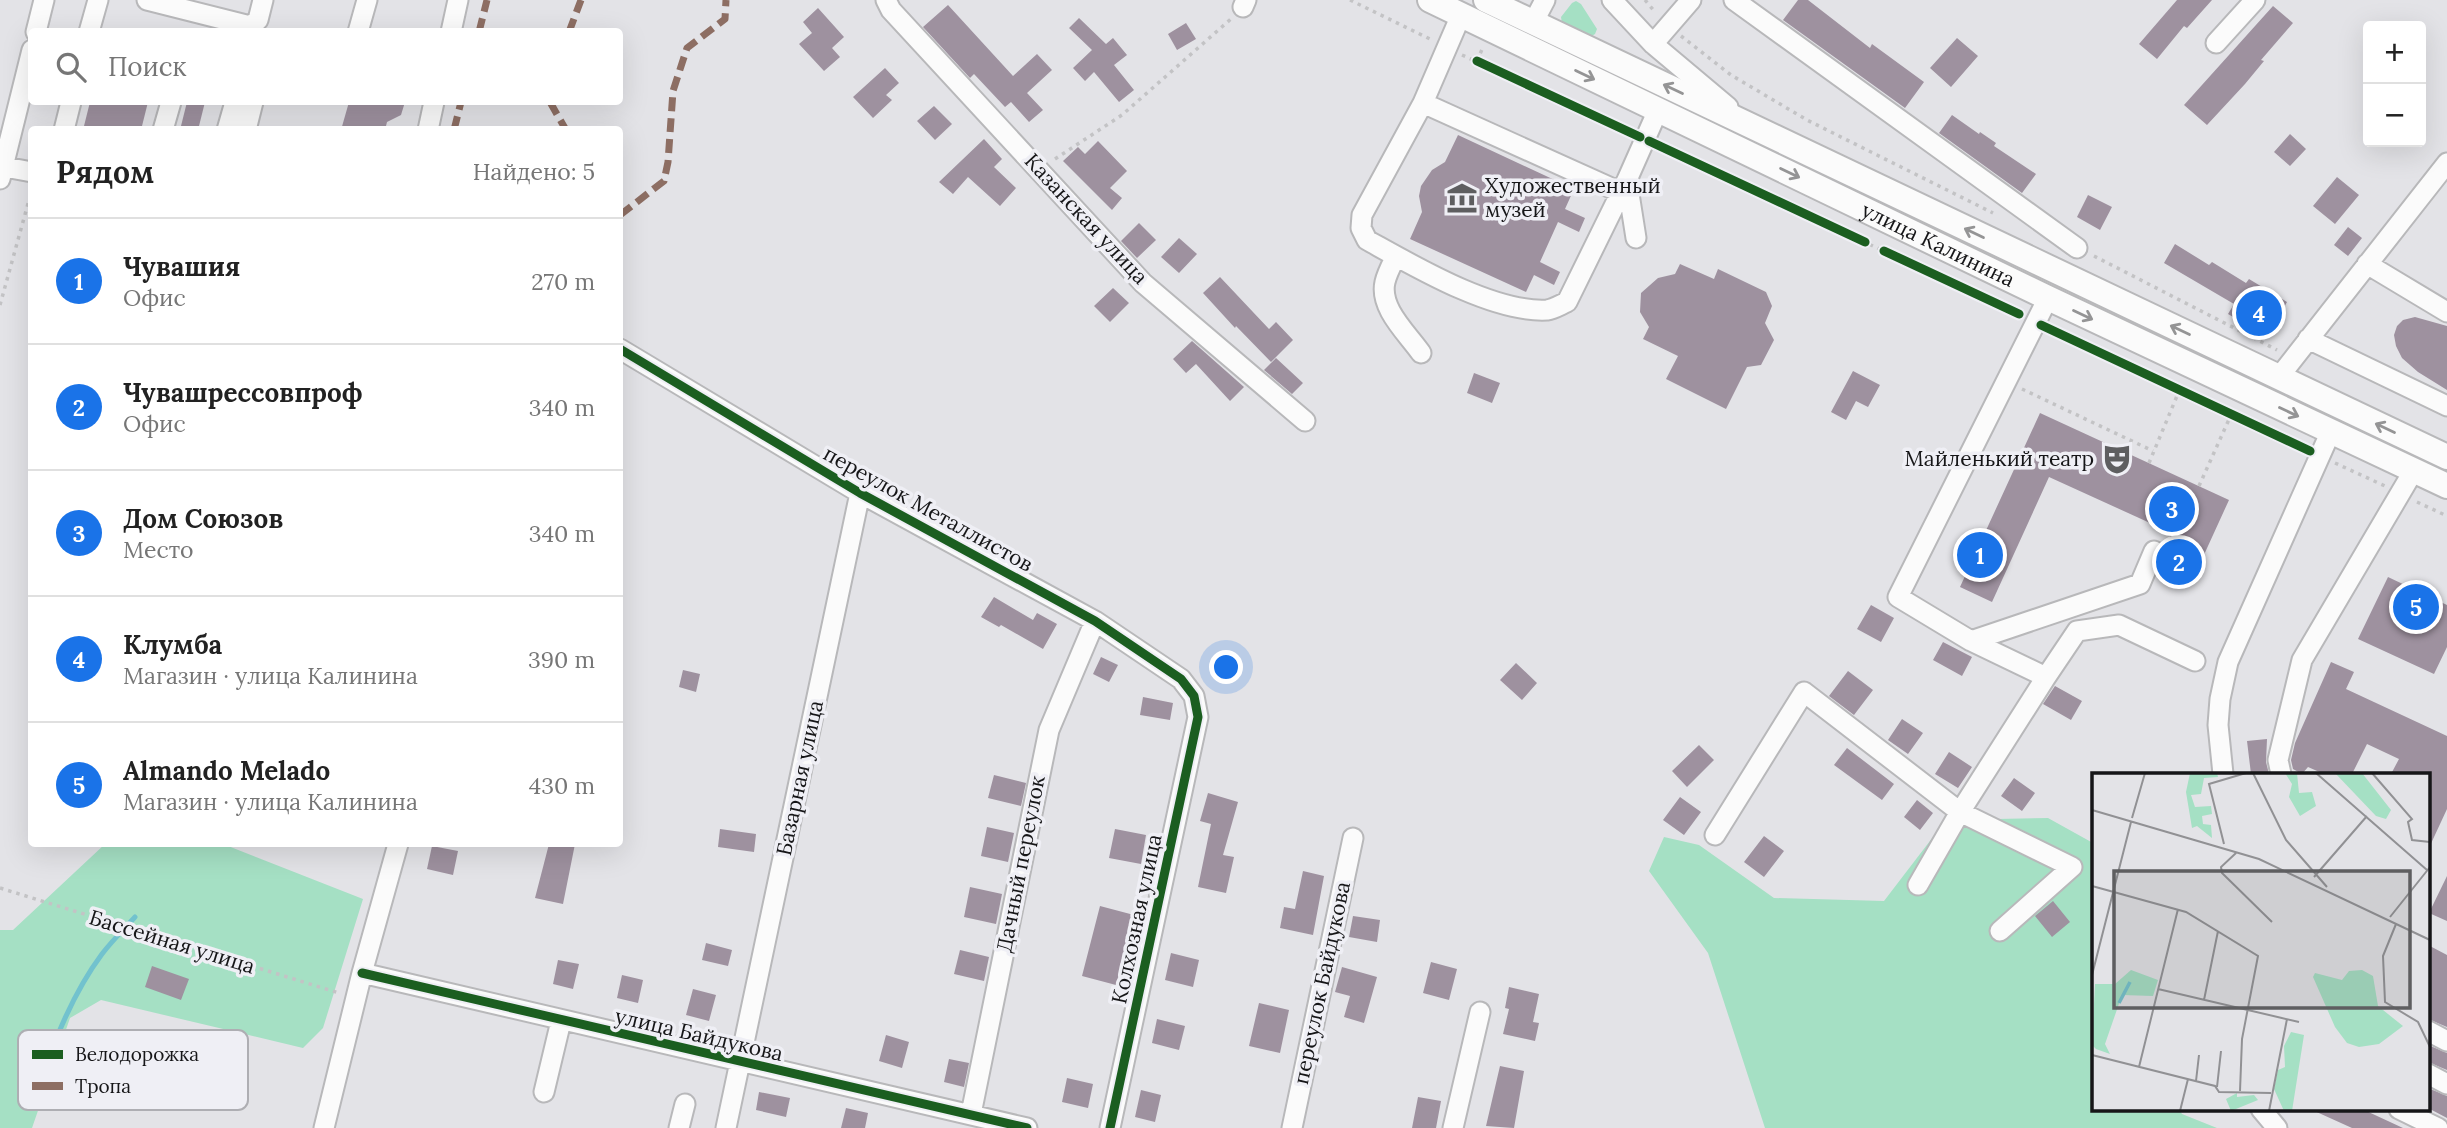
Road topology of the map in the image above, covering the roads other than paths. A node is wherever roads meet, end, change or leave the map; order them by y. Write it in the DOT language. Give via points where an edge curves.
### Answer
graph roads {
  1 [pos="44,0"];
  2 [pos="98,0"];
  3 [pos="147,0"];
  4 [pos="263,0"];
  5 [pos="367,0"];
  6 [pos="458,0"];
  7 [pos="886,0"];
  8 [pos="1430,0"];
  9 [pos="1486,0"];
  10 [pos="1545,0"];
  11 [pos="1612,0"];
  12 [pos="1691,0"];
  13 [pos="1734,0"];
  14 [pos="2255,0"];
  15 [pos="1461,15"];
  16 [pos="37,28"];
  17 [pos="90,28"];
  18 [pos="359,28"];
  19 [pos="452,28"];
  20 [pos="1528,34"];
  21 [pos="2216,43"];
  22 [pos="1653,44"];
  23 [pos="28,65"];
  24 [pos="1423,103"];
  25 [pos="70,105"];
  26 [pos="170,105"];
  27 [pos="234,105"];
  28 [pos="252,105"];
  29 [pos="433,105"];
  30 [pos="1658,110"];
  31 [pos="65,126"];
  32 [pos="164,126"];
  33 [pos="228,126"];
  34 [pos="247,126"];
  35 [pos="429,126"];
  36 [pos="1757,129"];
  37 [pos="2447,163"];
  38 [pos="1,170"];
  39 [pos="28,172"];
  40 [pos="1624,186"];
  41 [pos="1636,238"];
  42 [pos="2077,248"];
  43 [pos="1396,256"];
  44 [pos="2367,264"];
  45 [pos="2048,298"];
  46 [pos="2447,312"];
  47 [pos="2308,339"];
  48 [pos="623,351"];
  49 [pos="1422,354"];
  50 [pos="2279,377"];
  51 [pos="2447,405"];
  52 [pos="1305,421"];
  53 [pos="2331,432"];
  54 [pos="2447,457"];
  55 [pos="2414,470"];
  56 [pos="2447,486"];
  57 [pos="860,493"];
  58 [pos="2154,551"];
  59 [pos="1095,621"];
  60 [pos="1971,640"];
  61 [pos="2196,661"];
  62 [pos="2046,677"];
  63 [pos="1198,717"];
  64 [pos="2223,773"];
  65 [pos="2281,773"];
  66 [pos="1960,812"];
  67 [pos="1715,835"];
  68 [pos="1353,838"];
  69 [pos="397,847"];
  70 [pos="1918,885"];
  71 [pos="2000,931"];
  72 [pos="362,973"];
  73 [pos="1480,1012"];
  74 [pos="561,1021"];
  75 [pos="2430,1032"];
  76 [pos="2447,1041"];
  77 [pos="741,1063"];
  78 [pos="2430,1075"];
  79 [pos="2447,1084"];
  80 [pos="544,1092"];
  81 [pos="685,1104"];
  82 [pos="2262,1110"];
  83 [pos="2401,1110"];
  84 [pos="971,1114"];
  85 [pos="324,1128"];
  86 [pos="679,1128"];
  87 [pos="726,1128"];
  88 [pos="1027,1128"];
  89 [pos="1110,1128"];
  90 [pos="1292,1128"];
  91 [pos="1453,1128"];
  92 [pos="2277,1128"];
  93 [pos="2438,1128"];
  1 -- 16 [label="street"];
  2 -- 17 [label="street"];
  3 -- 4 [label="street" via="250,26 258,20"];
  5 -- 18 [label="street"];
  6 -- 19 [label="street"];
  7 -- 52 [label="street, Казанская улица" via="1143,283"];
  8 -- 15 [label="main road, улица Калинина"];
  9 -- 20 [label="main road, улица Калинина"];
  10 -- 20 [label="street"];
  11 -- 22 [label="street"];
  12 -- 22 [label="street"];
  13 -- 42 [label="street"];
  14 -- 21 [label="street"];
  15 -- 20 [label="main road, улица Калинина"];
  15 -- 24 [label="street"];
  20 -- 30 [label="main road, улица Калинина, one-way"];
  36 -- 20 [label="main road, улица Калинина, one-way"];
  22 -- 36 [label="street"];
  23 -- 38 [label="street"];
  24 -- 40 [label="street"];
  24 -- 43 [label="street" via="1362,215 1361,228 1367,240"];
  25 -- 31 [label="street"];
  26 -- 32 [label="street"];
  27 -- 33 [label="street"];
  28 -- 34 [label="street"];
  29 -- 35 [label="street"];
  30 -- 40 [label="street"];
  30 -- 45 [label="main road, улица Калинина, one-way"];
  50 -- 36 [label="main road, улица Калинина, one-way"];
  37 -- 44 [label="street"];
  38 -- 39 [label="street"];
  40 -- 41 [label="street"];
  40 -- 43 [label="street" via="1567,302 1550,310 1524,309 1476,295"];
  43 -- 49 [label="street" via="1385,279 1386,304"];
  44 -- 46 [label="street"];
  44 -- 47 [label="street"];
  45 -- 53 [label="main road, улица Калинина, one-way"];
  45 -- 60 [label="street" via="1898,597"];
  47 -- 50 [label="street"];
  47 -- 51 [label="street"];
  48 -- 57 [label="street, переулок Металлистов"];
  54 -- 50 [label="main road, улица Калинина, one-way"];
  53 -- 55 [label="main road, улица Калинина"];
  53 -- 64 [label="street" via="2228,662 2218,725"];
  55 -- 56 [label="main road, улица Калинина"];
  55 -- 65 [label="street" via="2302,660 2278,760"];
  57 -- 59 [label="street, переулок Металлистов"];
  57 -- 77 [label="street, Базарная улица"];
  58 -- 60 [label="street" via="2140,584"];
  59 -- 63 [label="street, переулок Металлистов" via="1181,679 1194,696"];
  59 -- 84 [label="street, Дачный переулок" via="1049,730"];
  60 -- 62 [label="street"];
  61 -- 62 [label="street" via="2119,625 2077,631"];
  62 -- 66 [label="street"];
  63 -- 89 [label="street, Колхозная улица"];
  66 -- 67 [label="street" via="1804,692"];
  66 -- 70 [label="street"];
  66 -- 71 [label="street" via="2072,867"];
  68 -- 90 [label="street, переулок Байдукова"];
  69 -- 72 [label="street"];
  72 -- 74 [label="street, улица Байдукова"];
  72 -- 85 [label="street"];
  73 -- 91 [label="street"];
  74 -- 77 [label="street, улица Байдукова"];
  74 -- 80 [label="street"];
  75 -- 76 [label="street"];
  77 -- 84 [label="street, улица Байдукова"];
  77 -- 87 [label="street, Базарная улица"];
  78 -- 79 [label="street"];
  81 -- 86 [label="street"];
  82 -- 92 [label="street"];
  83 -- 93 [label="street"];
  84 -- 88 [label="street, улица Байдукова"];
}
